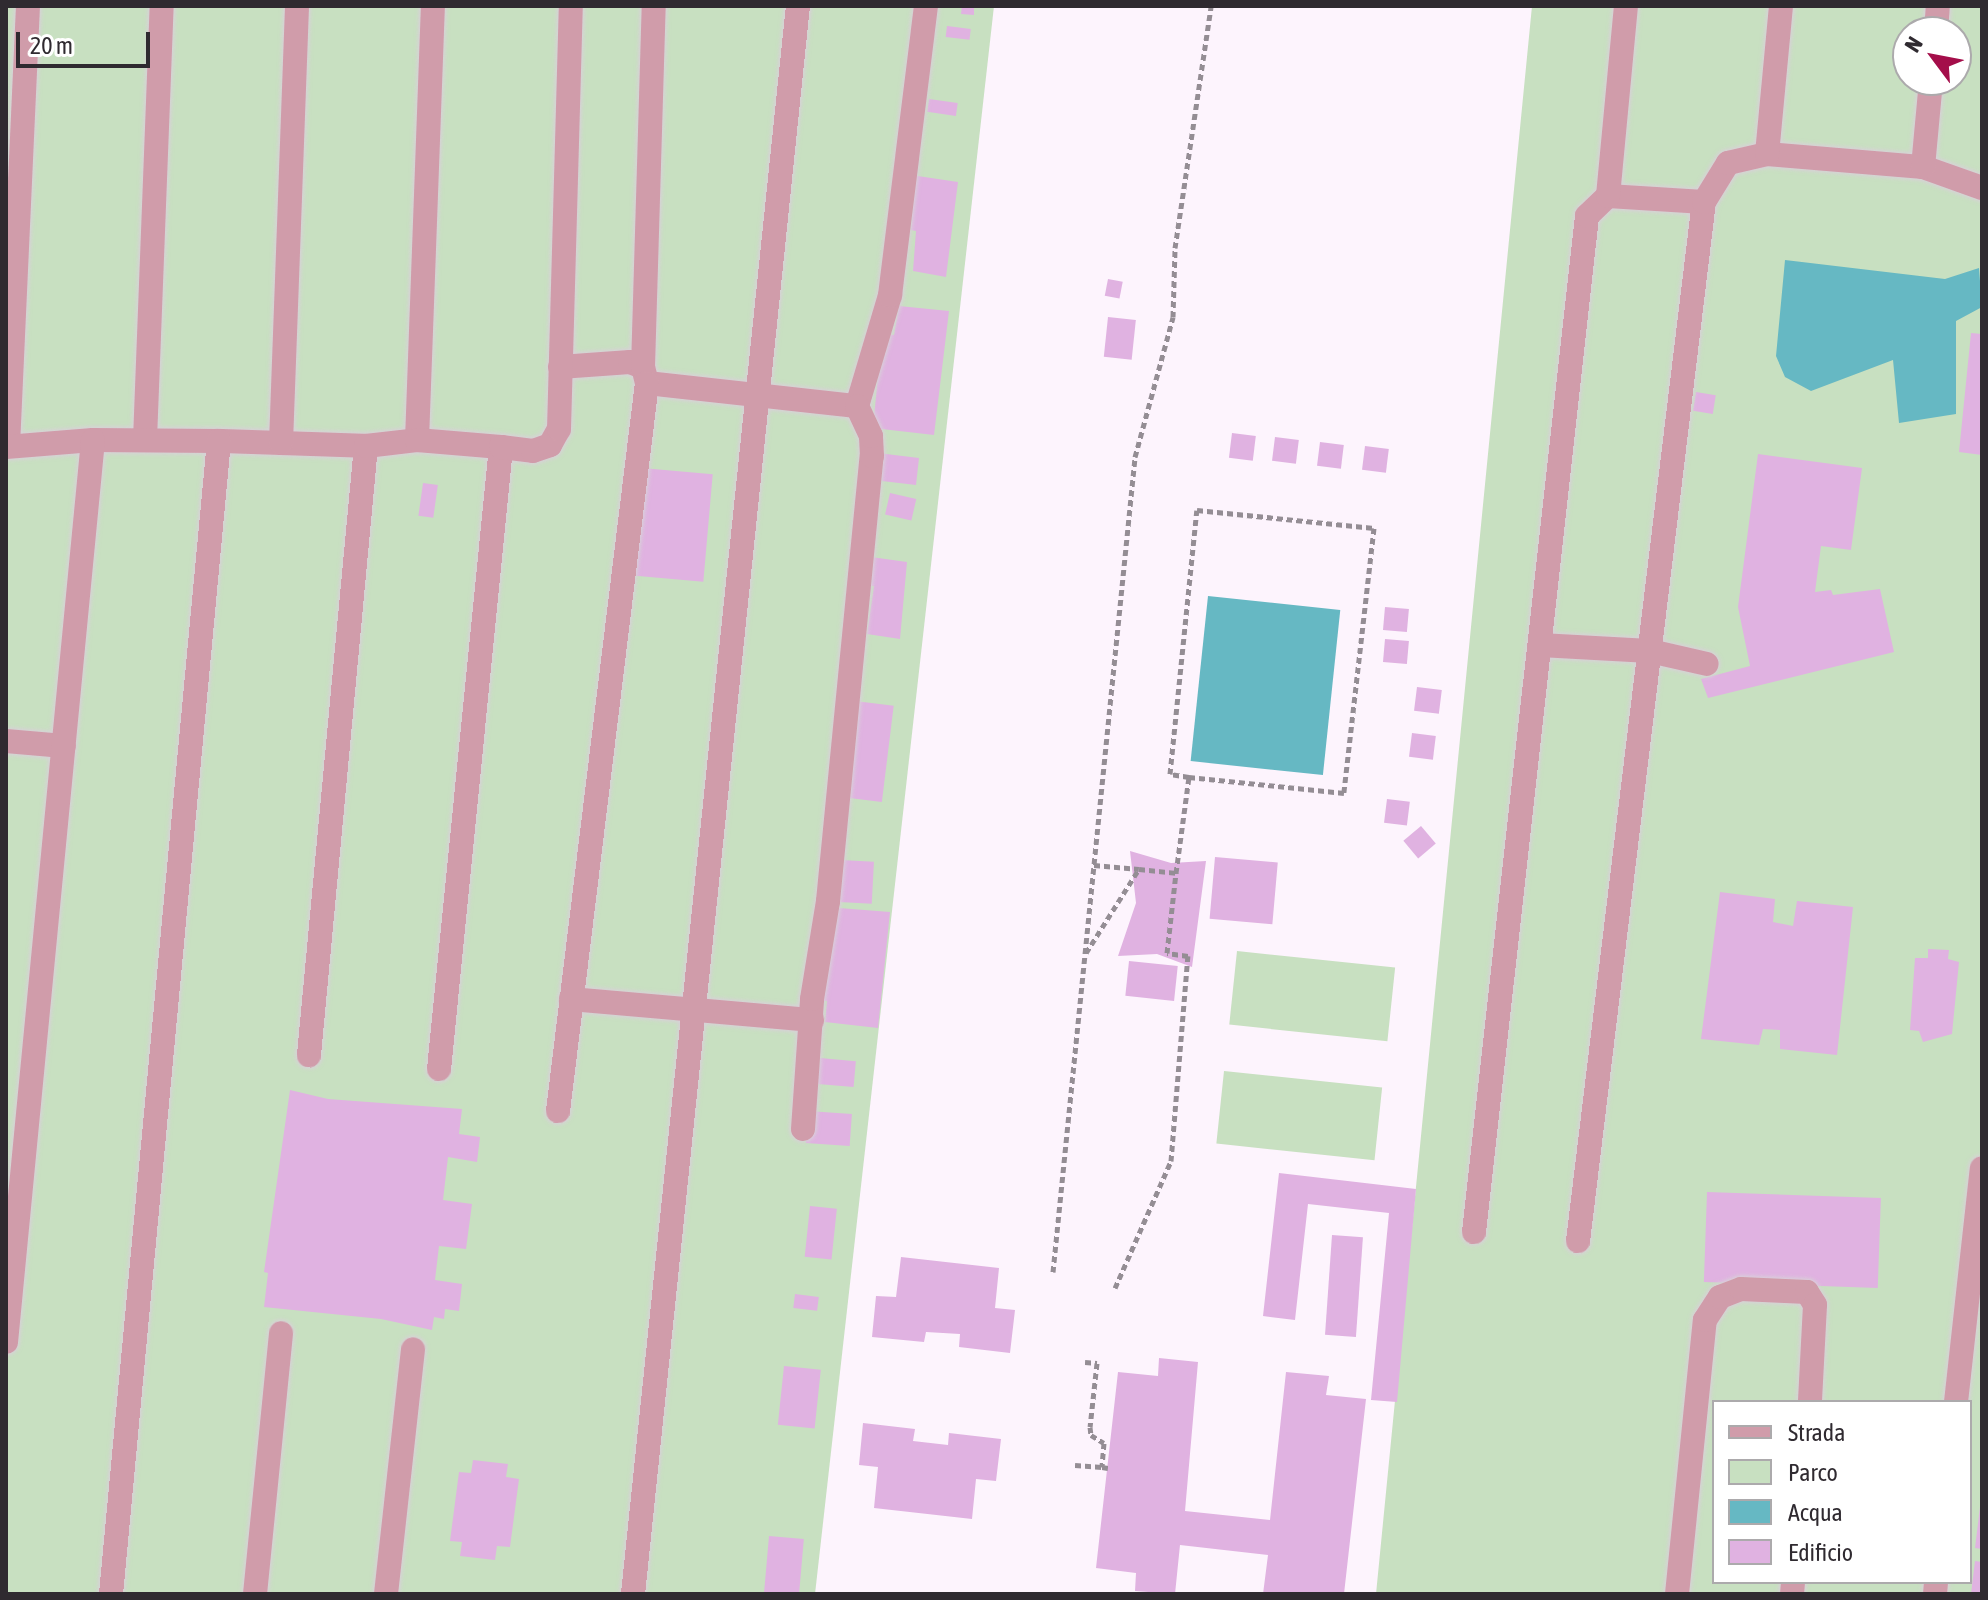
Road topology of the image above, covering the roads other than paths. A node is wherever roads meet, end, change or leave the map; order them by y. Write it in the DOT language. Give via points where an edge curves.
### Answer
graph roads {
  1 [pos="28,6"];
  2 [pos="162,6"];
  3 [pos="297,6"];
  4 [pos="433,6"];
  5 [pos="571,6"];
  6 [pos="654,6"];
  7 [pos="798,6"];
  8 [pos="926,6"];
  9 [pos="1626,6"];
  10 [pos="1781,6"];
  11 [pos="1930,96"];
  12 [pos="1767,154"];
  13 [pos="1923,167"];
  14 [pos="1982,188"];
  15 [pos="1608,196"];
  16 [pos="1704,202"];
  17 [pos="560,367"];
  18 [pos="645,375"];
  19 [pos="756,396"];
  20 [pos="857,406"];
  21 [pos="93,440"];
  22 [pos="145,440"];
  23 [pos="417,440"];
  24 [pos="219,441"];
  25 [pos="281,443"];
  26 [pos="7,446"];
  27 [pos="366,446"];
  28 [pos="501,447"];
  29 [pos="1540,645"];
  30 [pos="1650,651"];
  31 [pos="1707,664"];
  32 [pos="6,741"];
  33 [pos="64,746"];
  34 [pos="571,999"];
  35 [pos="693,1010"];
  36 [pos="812,1020"];
  37 [pos="309,1055"];
  38 [pos="439,1069"];
  39 [pos="558,1111"];
  40 [pos="803,1129"];
  41 [pos="1982,1168"];
  42 [pos="1474,1232"];
  43 [pos="1578,1241"];
  44 [pos="281,1333"];
  45 [pos="6,1342"];
  46 [pos="413,1349"];
  47 [pos="1810,1400"];
  48 [pos="1956,1400"];
  49 [pos="111,1594"];
  50 [pos="255,1594"];
  51 [pos="386,1594"];
  52 [pos="633,1594"];
  53 [pos="1677,1594"];
  1 -- 26 [label="lane"];
  2 -- 22 [label="lane"];
  3 -- 25 [label="lane"];
  4 -- 23 [label="lane"];
  5 -- 17 [label="lane"];
  6 -- 18 [label="lane"];
  7 -- 19 [label="lane"];
  8 -- 20 [label="lane" via="890,295"];
  9 -- 15 [label="lane"];
  10 -- 12 [label="lane"];
  11 -- 13 [label="lane"];
  12 -- 13 [label="lane"];
  12 -- 16 [label="lane" via="1728,163"];
  13 -- 14 [label="lane"];
  15 -- 16 [label="lane"];
  15 -- 29 [label="lane" via="1587,216"];
  16 -- 30 [label="lane"];
  17 -- 18 [label="lane" via="630,362"];
  17 -- 28 [label="lane" via="559,429 550,445 533,451"];
  18 -- 19 [label="lane"];
  18 -- 34 [label="lane"];
  19 -- 20 [label="lane"];
  19 -- 35 [label="lane"];
  20 -- 36 [label="lane" via="871,436 872,456"];
  21 -- 22 [label="lane"];
  21 -- 26 [label="lane"];
  21 -- 33 [label="lane"];
  22 -- 24 [label="lane"];
  23 -- 27 [label="lane"];
  23 -- 28 [label="lane"];
  24 -- 25 [label="lane"];
  24 -- 49 [label="lane"];
  25 -- 27 [label="lane"];
  27 -- 37 [label="lane"];
  28 -- 38 [label="lane"];
  29 -- 30 [label="lane"];
  29 -- 42 [label="lane"];
  30 -- 31 [label="lane"];
  30 -- 43 [label="lane"];
  32 -- 33 [label="lane"];
  33 -- 45 [label="lane"];
  34 -- 35 [label="lane"];
  34 -- 39 [label="lane"];
  35 -- 36 [label="lane"];
  35 -- 52 [label="lane"];
  36 -- 40 [label="lane"];
  41 -- 48 [label="lane"];
  44 -- 50 [label="lane"];
  46 -- 51 [label="lane"];
  47 -- 53 [label="lane" via="1815,1305 1807,1292 1741,1289 1720,1297 1705,1320"];
}
